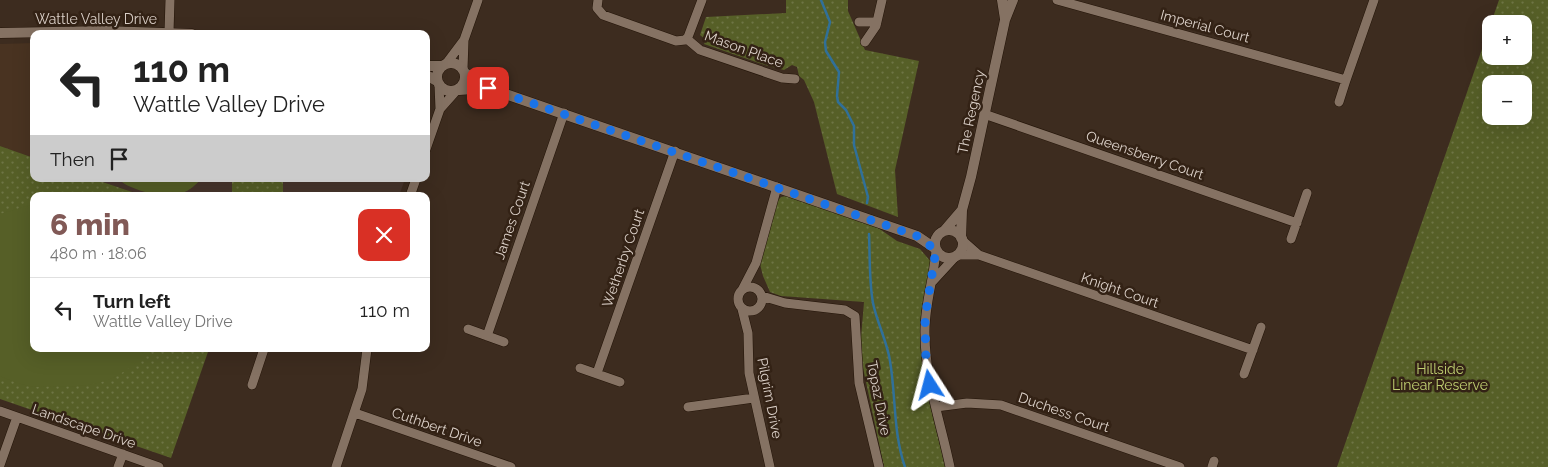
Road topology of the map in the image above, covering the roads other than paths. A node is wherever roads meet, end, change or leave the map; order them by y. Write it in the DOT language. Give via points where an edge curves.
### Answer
graph roads {
  1 [pos="170,0"];
  2 [pos="478,0"];
  3 [pos="598,0"];
  4 [pos="702,0"];
  5 [pos="882,0"];
  6 [pos="1002,0"];
  7 [pos="1013,0"];
  8 [pos="1057,0"];
  9 [pos="1374,0"];
  10 [pos="1005,20"];
  11 [pos="859,22"];
  12 [pos="877,22"];
  13 [pos="169,30"];
  14 [pos="0,33"];
  15 [pos="30,33"];
  16 [pos="686,39"];
  17 [pos="464,40"];
  18 [pos="865,42"];
  19 [pos="444,65"];
  20 [pos="430,66"];
  21 [pos="464,71"];
  22 [pos="430,78"];
  23 [pos="795,79"];
  24 [pos="1346,80"];
  25 [pos="438,83"];
  26 [pos="488,88"];
  27 [pos="458,90"];
  28 [pos="1339,102"];
  29 [pos="440,109"];
  30 [pos="564,113"];
  31 [pos="984,114"];
  32 [pos="430,138"];
  33 [pos="675,151"];
  34 [pos="777,187"];
  35 [pos="1307,193"];
  36 [pos="962,210"];
  37 [pos="1297,223"];
  38 [pos="942,232"];
  39 [pos="917,236"];
  40 [pos="962,239"];
  41 [pos="1291,240"];
  42 [pos="936,250"];
  43 [pos="979,255"];
  44 [pos="957,256"];
  45 [pos="756,263"];
  46 [pos="932,282"];
  47 [pos="742,290"];
  48 [pos="759,292"];
  49 [pos="785,303"];
  50 [pos="742,309"];
  51 [pos="757,309"];
  52 [pos="1261,327"];
  53 [pos="468,329"];
  54 [pos="748,333"];
  55 [pos="487,336"];
  56 [pos="504,342"];
  57 [pos="1253,350"];
  58 [pos="263,352"];
  59 [pos="367,352"];
  60 [pos="580,368"];
  61 [pos="597,374"];
  62 [pos="1244,374"];
  63 [pos="620,382"];
  64 [pos="252,385"];
  65 [pos="754,398"];
  66 [pos="688,407"];
  67 [pos="936,407"];
  68 [pos="0,412"];
  69 [pos="355,413"];
  70 [pos="17,417"];
  71 [pos="123,454"];
  72 [pos="0,465"];
  73 [pos="118,467"];
  74 [pos="159,467"];
  75 [pos="336,467"];
  76 [pos="511,467"];
  77 [pos="770,467"];
  78 [pos="880,467"];
  79 [pos="950,467"];
  80 [pos="1180,467"];
  1 -- 13 [label="street"];
  2 -- 17 [label="street"];
  3 -- 16 [label="street" via="597,8 603,15 672,40"];
  4 -- 16 [label="street"];
  5 -- 12 [label="street"];
  6 -- 10 [label="street, The Regency"];
  7 -- 10 [label="street, The Regency"];
  8 -- 24 [label="street, Imperial Court"];
  9 -- 24 [label="street"];
  10 -- 31 [label="street, The Regency"];
  11 -- 12 [label="street"];
  12 -- 18 [label="street"];
  14 -- 15 [label="street, Wattle Valley Drive"];
  16 -- 23 [label="street, Mason Place" via="700,50 782,78"];
  17 -- 19 [label="street"];
  17 -- 21 [label="street"];
  19 -- 20 [label="street"];
  19 -- 21 [label="street" via="455,63"];
  19 -- 25 [label="street" via="437,73"];
  21 -- 26 [label="street"];
  21 -- 27 [label="street" via="465,83"];
  22 -- 25 [label="street"];
  24 -- 28 [label="street"];
  25 -- 27 [label="street" via="444,90"];
  25 -- 29 [label="street"];
  26 -- 27 [label="street"];
  26 -- 30 [label="street"];
  27 -- 29 [label="street"];
  29 -- 32 [label="street"];
  30 -- 33 [label="street"];
  30 -- 55 [label="street, James Court"];
  31 -- 36 [label="street, The Regency"];
  31 -- 37 [label="street, Queensberry Court"];
  33 -- 34 [label="street"];
  33 -- 61 [label="street, Wetherby Court"];
  34 -- 39 [label="street"];
  34 -- 45 [label="street"];
  35 -- 37 [label="street"];
  36 -- 38 [label="street, The Regency"];
  36 -- 40 [label="street, The Regency"];
  37 -- 41 [label="street"];
  38 -- 39 [label="street"];
  38 -- 40 [label="street" via="956,232"];
  38 -- 42 [label="street" via="936,240"];
  39 -- 42 [label="street"];
  40 -- 43 [label="street, Knight Court"];
  40 -- 44 [label="street" via="962,248"];
  42 -- 44 [label="street" via="947,258"];
  42 -- 46 [label="street"];
  43 -- 44 [label="street, Knight Court"];
  43 -- 57 [label="street, Knight Court"];
  44 -- 46 [label="street"];
  45 -- 47 [label="street"];
  45 -- 48 [label="street"];
  46 -- 67 [label="street" via="924,335"];
  47 -- 48 [label="street" via="749,287"];
  47 -- 50 [label="street" via="737,299"];
  48 -- 49 [label="street, Topaz Drive"];
  48 -- 51 [label="street"];
  49 -- 51 [label="street, Topaz Drive"];
  49 -- 78 [label="street, Topaz Drive" via="845,310 855,316 859,383"];
  50 -- 51 [label="street" via="750,312"];
  50 -- 54 [label="street, Pilgrim Drive"];
  51 -- 54 [label="street, Pilgrim Drive"];
  52 -- 57 [label="street"];
  53 -- 55 [label="street"];
  54 -- 65 [label="street, Pilgrim Drive" via="749,373"];
  55 -- 56 [label="street"];
  57 -- 62 [label="street"];
  58 -- 64 [label="street"];
  59 -- 69 [label="street"];
  60 -- 61 [label="street"];
  61 -- 63 [label="street"];
  65 -- 66 [label="street"];
  65 -- 77 [label="street, Pilgrim Drive"];
  67 -- 79 [label="street"];
  67 -- 80 [label="street, Duchess Court" via="967,403 1000,405"];
  68 -- 70 [label="street, Landscape Drive"];
  69 -- 75 [label="street"];
  69 -- 76 [label="street, Cuthbert Drive"];
  70 -- 71 [label="street, Landscape Drive"];
  70 -- 72 [label="street"];
  71 -- 73 [label="street"];
  71 -- 74 [label="street, Landscape Drive"];
}
